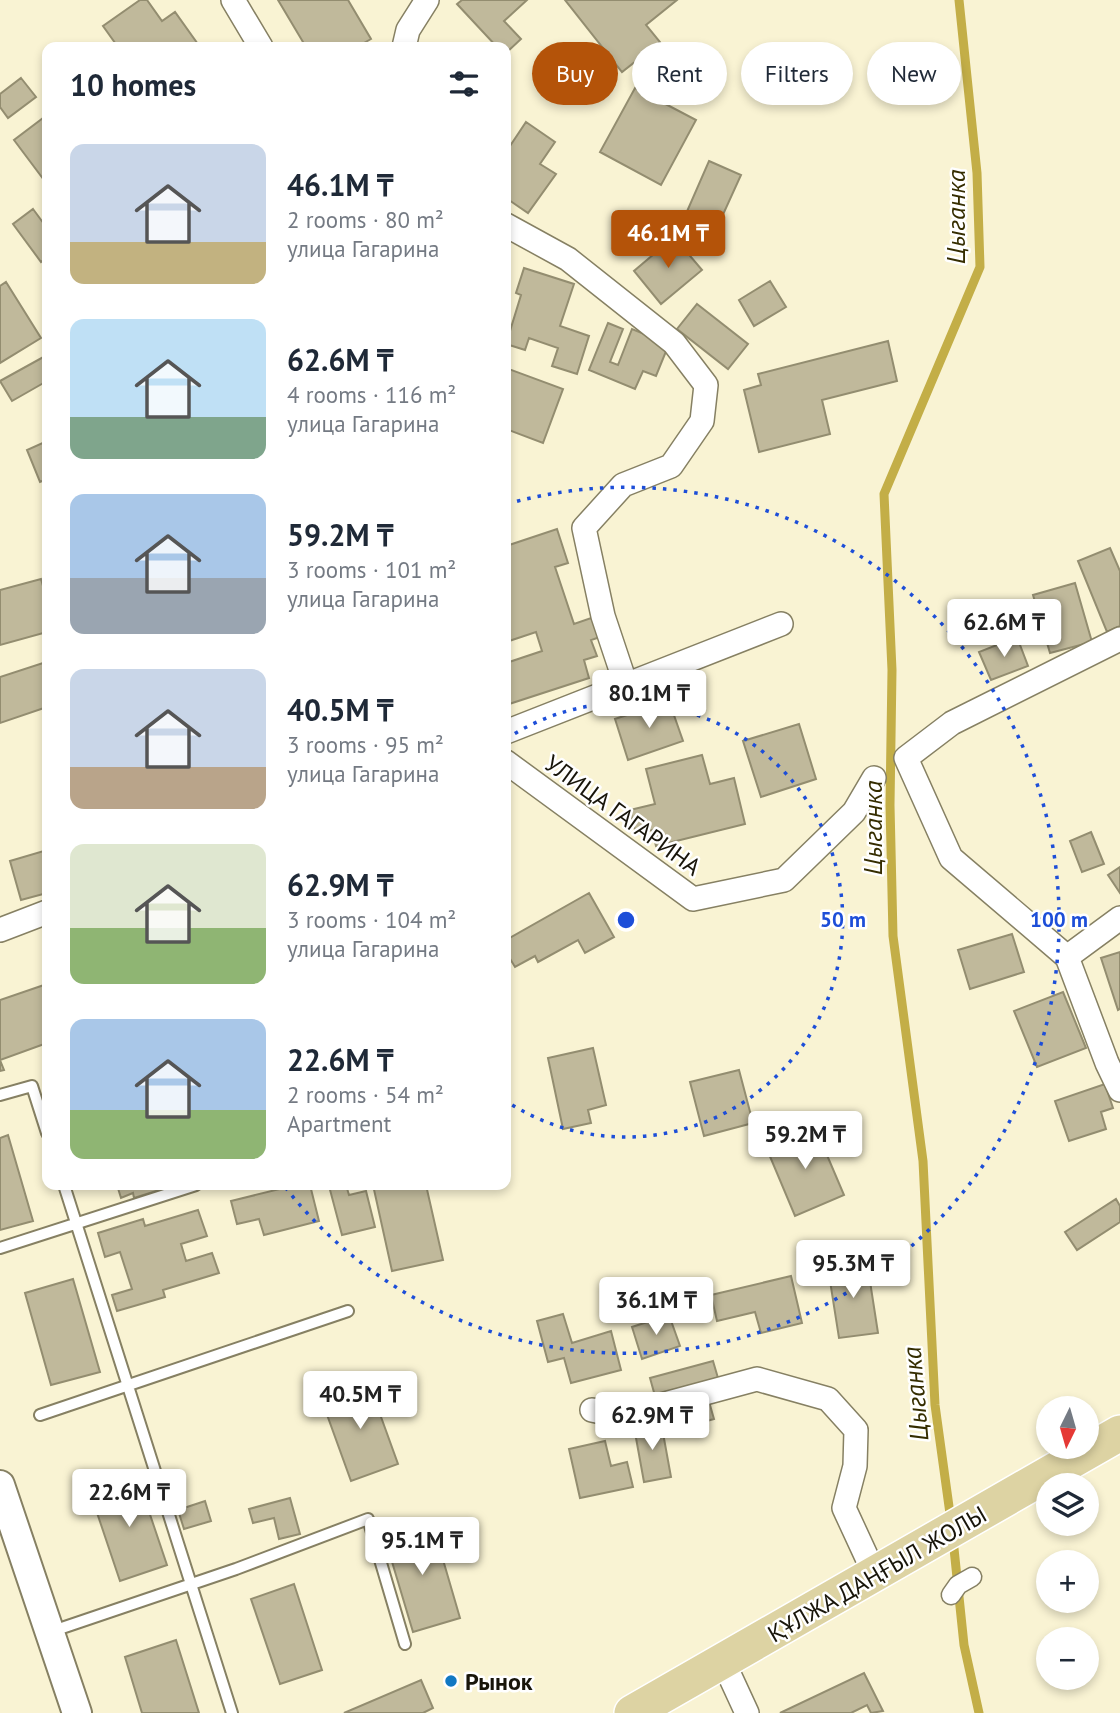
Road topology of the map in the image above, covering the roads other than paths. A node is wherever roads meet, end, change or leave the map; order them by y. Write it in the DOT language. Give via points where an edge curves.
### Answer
graph roads {
  1 [pos="233,0"];
  2 [pos="426,0"];
  3 [pos="258,42"];
  4 [pos="405,42"];
  5 [pos="511,228"];
  6 [pos="781,624"];
  7 [pos="1120,639"];
  8 [pos="625,685"];
  9 [pos="511,730"];
  10 [pos="511,766"];
  11 [pos="874,778"];
  12 [pos="42,914"];
  13 [pos="1120,918"];
  14 [pos="0,930"];
  15 [pos="1067,957"];
  16 [pos="1120,1090"];
  17 [pos="0,1095"];
  18 [pos="42,1117"];
  19 [pos="66,1190"];
  20 [pos="181,1190"];
  21 [pos="76,1224"];
  22 [pos="0,1248"];
  23 [pos="348,1311"];
  24 [pos="128,1385"];
  25 [pos="592,1410"];
  26 [pos="40,1415"];
  27 [pos="1120,1433"];
  28 [pos="0,1485"];
  29 [pos="875,1575"];
  30 [pos="972,1577"];
  31 [pos="192,1584"];
  32 [pos="951,1595"];
  33 [pos="50,1632"];
  34 [pos="405,1644"];
  35 [pos="723,1661"];
  36 [pos="77,1713"];
  37 [pos="232,1713"];
  38 [pos="632,1713"];
  39 [pos="747,1713"];
  1 -- 3 [label="street"];
  2 -- 4 [label="street"];
  5 -- 8 [label="street" via="568,259 674,342 706,385 702,421 671,467 622,485 584,528 603,616"];
  6 -- 8 [label="street"];
  7 -- 15 [label="street" via="952,723 906,758 951,858"];
  8 -- 9 [label="street"];
  10 -- 11 [label="street, УЛИЦА ГАГАРИНА" via="693,899 784,880 854,812"];
  12 -- 14 [label="street"];
  13 -- 15 [label="street"];
  15 -- 16 [label="street"];
  17 -- 18 [label="lane" via="32,1086"];
  19 -- 21 [label="lane"];
  20 -- 21 [label="lane"];
  21 -- 22 [label="lane"];
  21 -- 24 [label="lane"];
  23 -- 24 [label="lane"];
  24 -- 26 [label="lane"];
  24 -- 31 [label="lane"];
  25 -- 29 [label="street" via="620,1416 757,1379 828,1399 856,1430 855,1466 844,1508"];
  27 -- 29 [label="main road, ҚҰЛЖА ДАҢҒЫЛ ЖОЛЫ"];
  28 -- 33 [label="street"];
  29 -- 35 [label="main road, ҚҰЛЖА ДАҢҒЫЛ ЖОЛЫ"];
  30 -- 32 [label="street"];
  31 -- 33 [label="lane"];
  31 -- 34 [label="lane" via="368,1519"];
  31 -- 37 [label="lane"];
  33 -- 36 [label="street"];
  35 -- 38 [label="main road, ҚҰЛЖА ДАҢҒЫЛ ЖОЛЫ"];
  35 -- 39 [label="street"];
}
